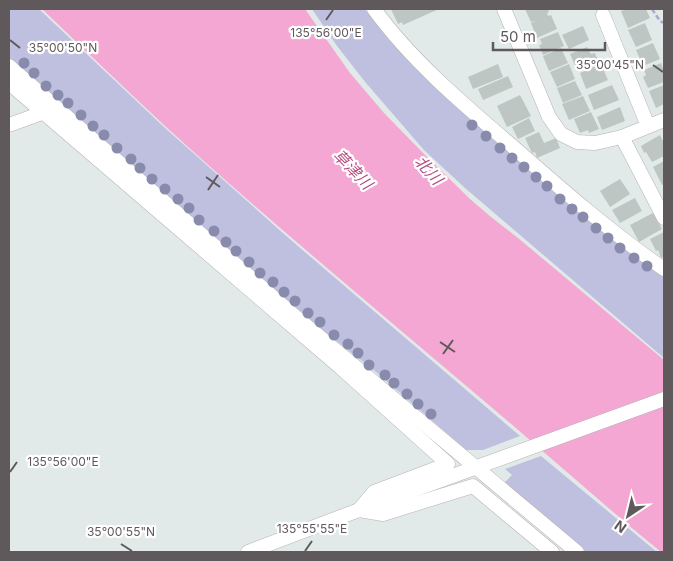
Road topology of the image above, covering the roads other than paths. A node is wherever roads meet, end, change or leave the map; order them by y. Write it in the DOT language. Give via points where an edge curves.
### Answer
graph roads {
  1 [pos="374,9"];
  2 [pos="504,9"];
  3 [pos="603,15"];
  4 [pos="9,66"];
  5 [pos="9,83"];
  6 [pos="42,113"];
  7 [pos="664,120"];
  8 [pos="9,126"];
  9 [pos="648,126"];
  10 [pos="622,137"];
  11 [pos="664,218"];
  12 [pos="664,269"];
  13 [pos="340,367"];
  14 [pos="664,399"];
  15 [pos="472,469"];
  16 [pos="359,510"];
  17 [pos="248,552"];
  18 [pos="552,552"];
  19 [pos="564,552"];
  20 [pos="577,552"];
  1 -- 12 [label="street" via="428,70 470,110 554,183"];
  2 -- 10 [label="street" via="549,117 561,134 577,142 595,143"];
  3 -- 9 [label="street"];
  4 -- 15 [label="street"];
  5 -- 6 [label="street"];
  6 -- 8 [label="street"];
  6 -- 13 [label="street"];
  7 -- 9 [label="street"];
  9 -- 10 [label="street"];
  10 -- 11 [label="street"];
  13 -- 15 [label="street" via="368,384"];
  13 -- 16 [label="street" via="448,464 374,492"];
  14 -- 15 [label="street"];
  15 -- 16 [label="street"];
  15 -- 19 [label="street"];
  15 -- 20 [label="street"];
  16 -- 17 [label="street"];
  16 -- 18 [label="street" via="382,514 473,486"];
}
